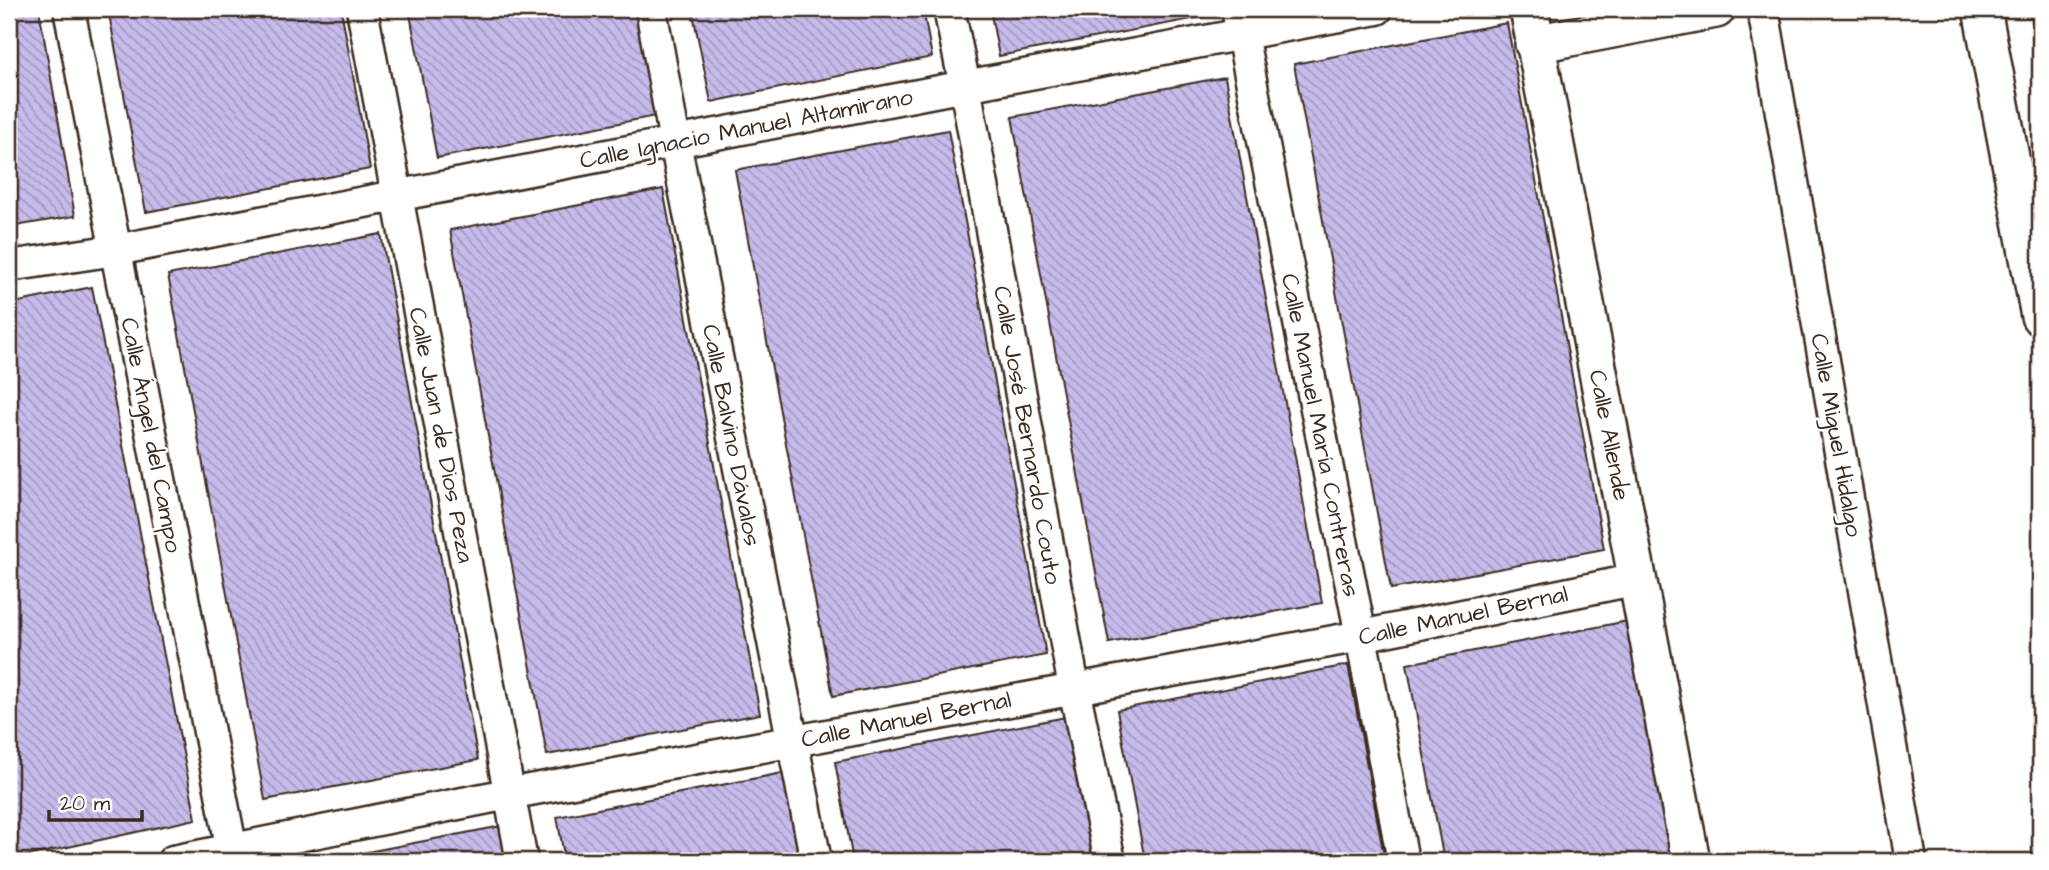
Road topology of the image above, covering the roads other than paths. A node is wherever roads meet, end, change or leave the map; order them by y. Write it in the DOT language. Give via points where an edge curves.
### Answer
graph roads {
  1 [pos="69,9"];
  2 [pos="362,9"];
  3 [pos="650,9"];
  4 [pos="949,9"];
  5 [pos="1377,9"];
  6 [pos="1716,9"];
  7 [pos="1763,9"];
  8 [pos="1982,9"];
  9 [pos="1239,21"];
  10 [pos="1532,26"];
  11 [pos="965,86"];
  12 [pos="675,142"];
  13 [pos="397,197"];
  14 [pos="116,250"];
  15 [pos="9,266"];
  16 [pos="2040,316"];
  17 [pos="1638,579"];
  18 [pos="1361,636"];
  19 [pos="1073,688"];
  20 [pos="793,741"];
  21 [pos="508,794"];
  22 [pos="233,856"];
  23 [pos="173,861"];
  24 [pos="522,861"];
  25 [pos="816,861"];
  26 [pos="1110,861"];
  27 [pos="1403,861"];
  28 [pos="1691,861"];
  29 [pos="1911,861"];
  1 -- 14 [label="street, Calle Ángel del Campo"];
  2 -- 13 [label="street, Calle Juan de Dios Peza"];
  3 -- 12 [label="street, Calle Balvino Dávalos"];
  4 -- 11 [label="street, Calle José Bernardo Couto"];
  5 -- 9 [label="street, Calle Ignacio Manuel Altamirano"];
  6 -- 10 [label="street"];
  7 -- 29 [label="street, Calle Miguel Hidalgo"];
  8 -- 16 [label="street"];
  9 -- 11 [label="street, Calle Ignacio Manuel Altamirano"];
  9 -- 18 [label="street, Calle Manuel María Contreras"];
  10 -- 17 [label="street, Calle Allende"];
  11 -- 12 [label="street, Calle Ignacio Manuel Altamirano"];
  11 -- 19 [label="street, Calle José Bernardo Couto"];
  12 -- 13 [label="street, Calle Ignacio Manuel Altamirano"];
  12 -- 20 [label="street, Calle Balvino Dávalos"];
  13 -- 14 [label="street, Calle Ignacio Manuel Altamirano"];
  13 -- 21 [label="street, Calle Juan de Dios Peza"];
  14 -- 15 [label="street, Calle Ignacio Manuel Altamirano"];
  14 -- 22 [label="street, Calle Ángel del Campo"];
  17 -- 18 [label="street, Calle Manuel Bernal"];
  17 -- 28 [label="street, Calle Allende"];
  18 -- 19 [label="street, Calle Manuel Bernal"];
  18 -- 27 [label="street, Calle Manuel María Contreras"];
  19 -- 20 [label="street, Calle Manuel Bernal"];
  19 -- 26 [label="street, Calle José Bernardo Couto"];
  20 -- 21 [label="street, Calle Manuel Bernal"];
  20 -- 25 [label="street, Calle Balvino Dávalos"];
  21 -- 22 [label="street, Calle Manuel Bernal"];
  21 -- 24 [label="street, Calle Juan de Dios Peza"];
  22 -- 23 [label="street, Calle Manuel Bernal"];
}
